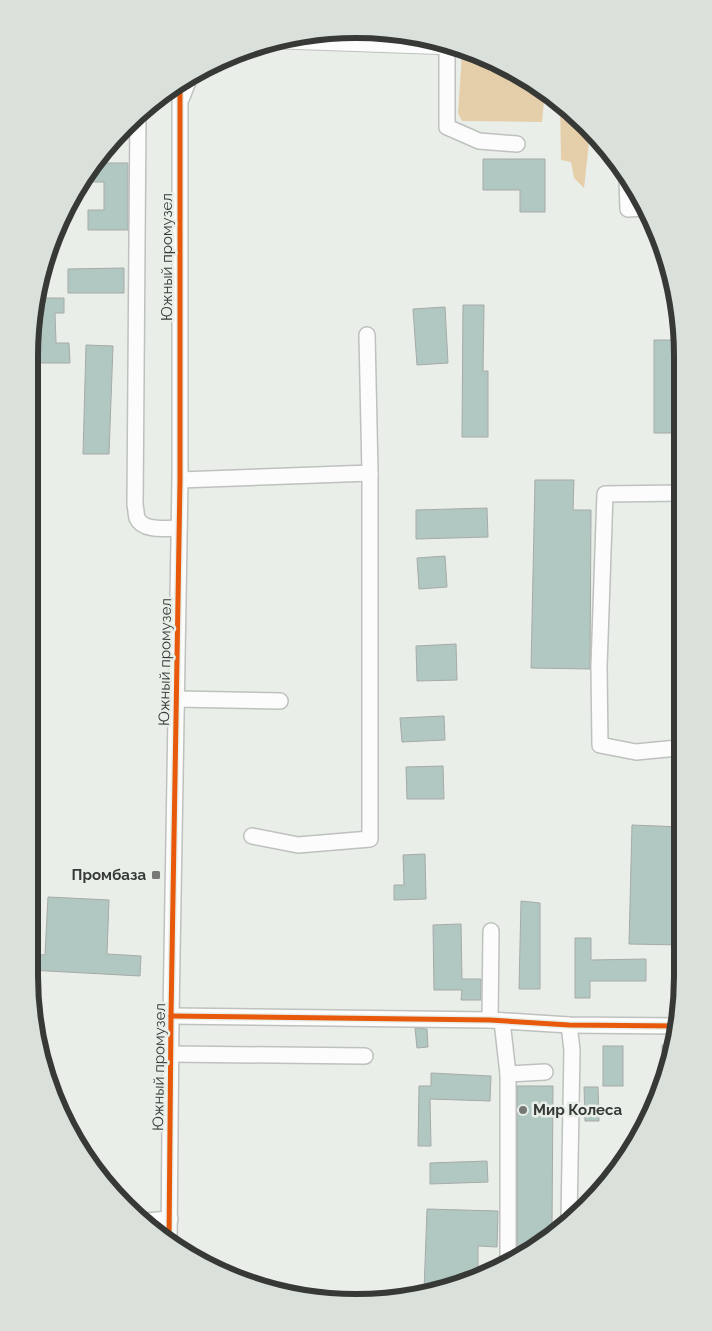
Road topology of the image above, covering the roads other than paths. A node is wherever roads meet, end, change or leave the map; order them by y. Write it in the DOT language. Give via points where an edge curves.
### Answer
graph roads {
  1 [pos="314,40"];
  2 [pos="417,44"];
  3 [pos="450,52"];
  4 [pos="186,87"];
  5 [pos="180,90"];
  6 [pos="180,103"];
  7 [pos="138,125"];
  8 [pos="517,144"];
  9 [pos="628,190"];
  10 [pos="638,208"];
  11 [pos="367,335"];
  12 [pos="370,473"];
  13 [pos="180,480"];
  14 [pos="674,493"];
  15 [pos="179,528"];
  16 [pos="177,699"];
  17 [pos="280,701"];
  18 [pos="674,748"];
  19 [pos="252,836"];
  20 [pos="491,931"];
  21 [pos="171,1016"];
  22 [pos="496,1020"];
  23 [pos="569,1025"];
  24 [pos="670,1026"];
  25 [pos="171,1054"];
  26 [pos="365,1056"];
  27 [pos="545,1072"];
  28 [pos="508,1074"];
  29 [pos="569,1211"];
  30 [pos="170,1219"];
  31 [pos="153,1220"];
  32 [pos="169,1233"];
  33 [pos="508,1255"];
  1 -- 2 [label="main road"];
  3 -- 8 [label="street" via="447,127 479,141"];
  4 -- 6 [label="street"];
  5 -- 6 [label="street, Южный промузел"];
  6 -- 13 [label="street, Южный промузел"];
  7 -- 15 [label="street" via="135,505 137,517 147,527"];
  9 -- 10 [label="street" via="628,209"];
  11 -- 12 [label="street"];
  12 -- 13 [label="street"];
  12 -- 19 [label="street" via="370,839 298,845"];
  13 -- 15 [label="street, Южный промузел"];
  14 -- 18 [label="street" via="605,494 599,667 600,745 636,752"];
  15 -- 16 [label="street, Южный промузел"];
  16 -- 17 [label="street"];
  16 -- 21 [label="street, Южный промузел"];
  20 -- 22 [label="street"];
  21 -- 22 [label="street"];
  21 -- 25 [label="street, Южный промузел"];
  22 -- 23 [label="street"];
  22 -- 28 [label="street"];
  23 -- 24 [label="street"];
  23 -- 29 [label="street" via="572,1050"];
  25 -- 26 [label="street"];
  25 -- 30 [label="street, Южный промузел"];
  27 -- 28 [label="street"];
  28 -- 33 [label="street"];
  30 -- 31 [label="street"];
  30 -- 32 [label="street, Южный промузел"];
}
